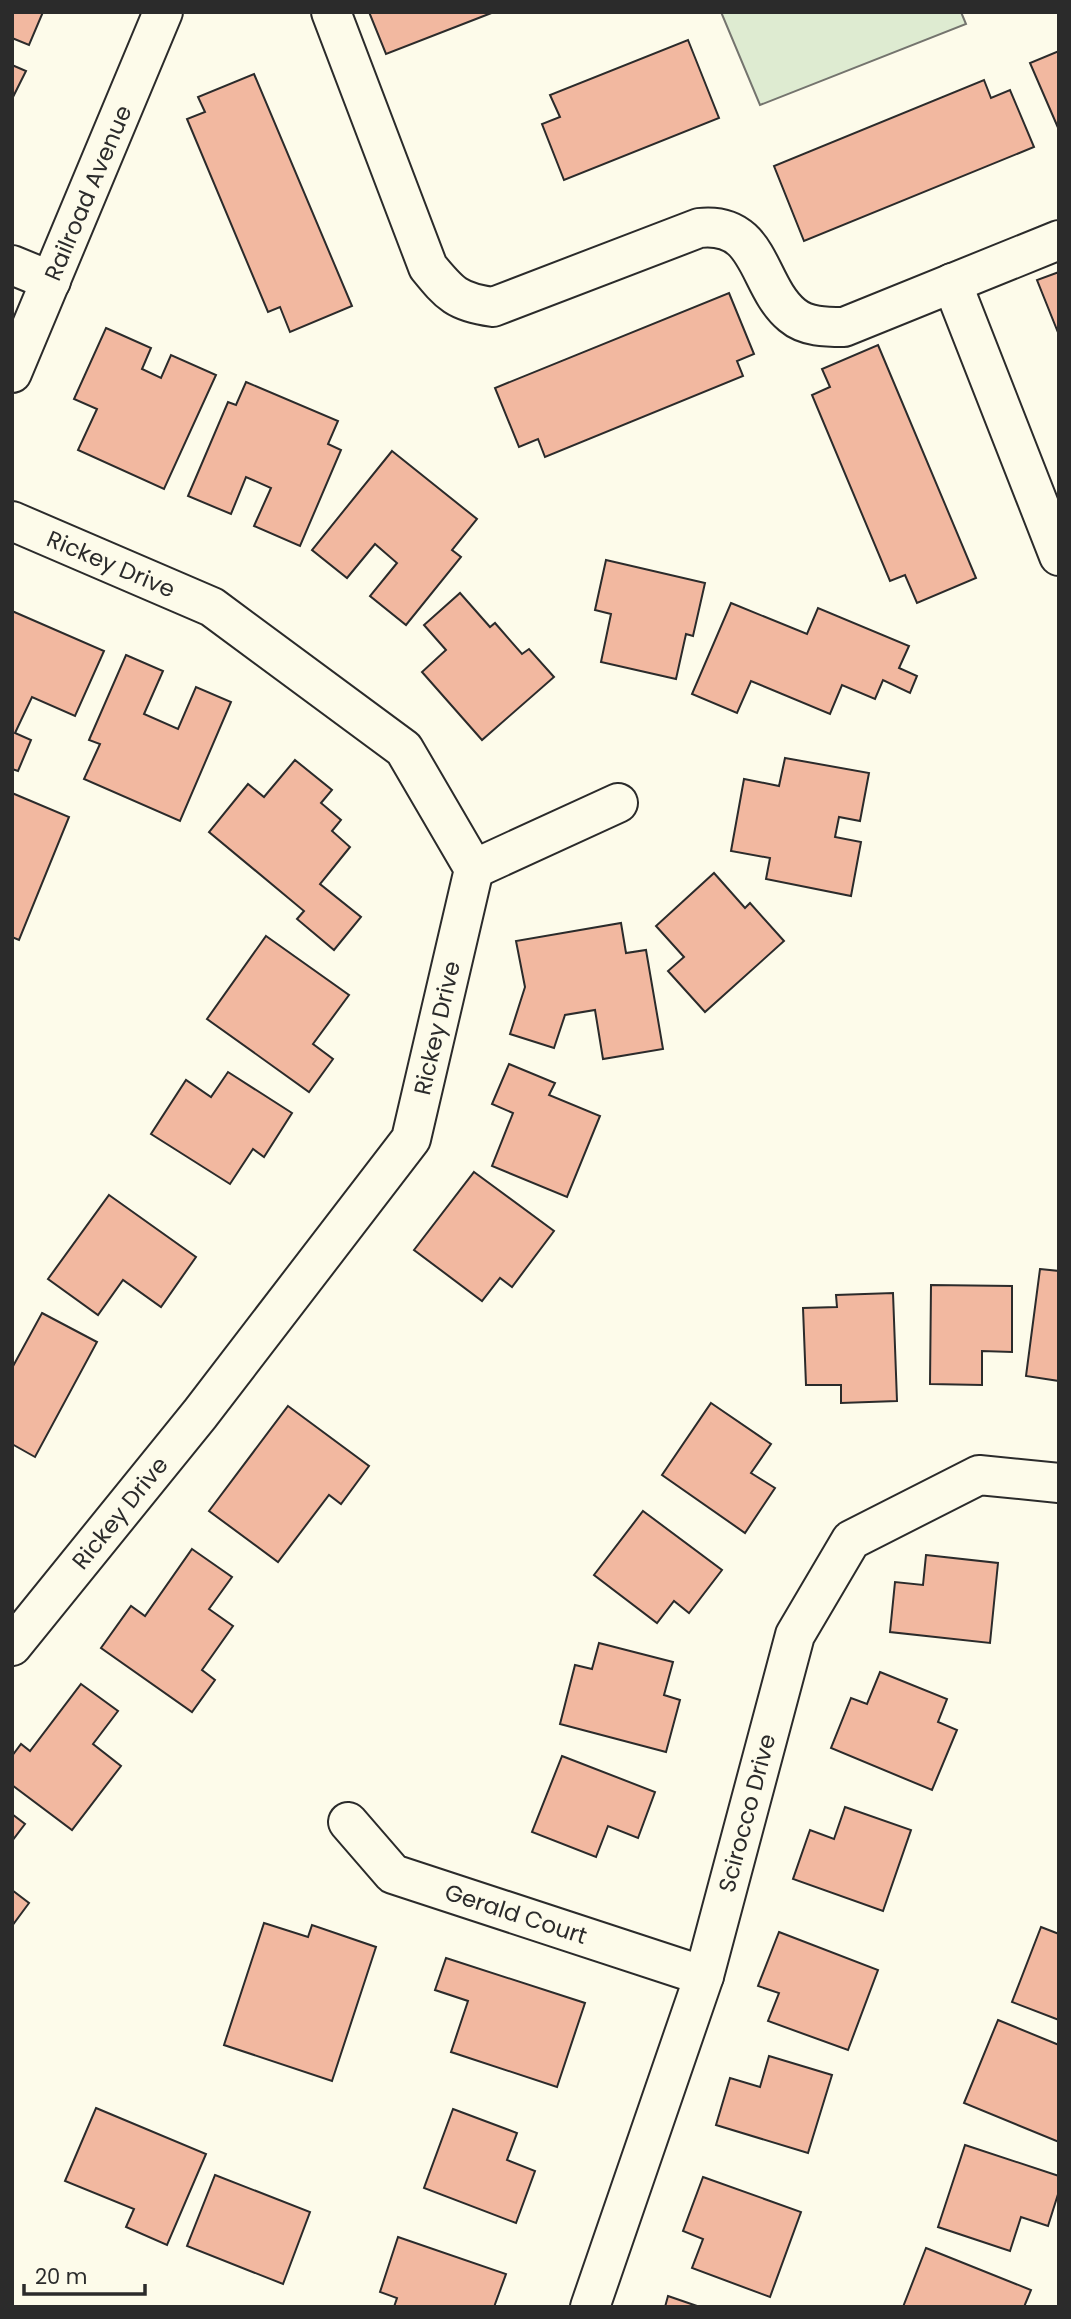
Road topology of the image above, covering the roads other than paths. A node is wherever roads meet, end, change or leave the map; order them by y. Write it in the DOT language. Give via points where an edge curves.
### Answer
graph roads {
  1 [pos="163,12"];
  2 [pos="331,12"];
  3 [pos="1059,240"];
  4 [pos="12,265"];
  5 [pos="51,281"];
  6 [pos="952,283"];
  7 [pos="12,373"];
  8 [pos="12,521"];
  9 [pos="1059,556"];
  10 [pos="618,803"];
  11 [pos="474,869"];
  12 [pos="1059,1483"];
  13 [pos="12,1646"];
  14 [pos="348,1822"];
  15 [pos="704,1976"];
  16 [pos="590,2307"];
  1 -- 5 [label="street, Railroad Avenue"];
  2 -- 6 [label="street" via="428,267 452,295 470,304 494,307 699,228 716,226 737,236 755,253 792,315 817,327 844,327"];
  3 -- 6 [label="street"];
  4 -- 5 [label="street"];
  5 -- 7 [label="street, Railroad Avenue"];
  6 -- 9 [label="street"];
  8 -- 11 [label="street, Rickey Drive" via="212,607 404,748"];
  10 -- 11 [label="street"];
  11 -- 13 [label="street, Rickey Drive" via="411,1139 200,1414"];
  12 -- 15 [label="street, Scirocco Drive" via="979,1475 851,1540 794,1635"];
  14 -- 15 [label="street, Gerald Court" via="393,1874"];
  15 -- 16 [label="street, Scirocco Drive"];
}
